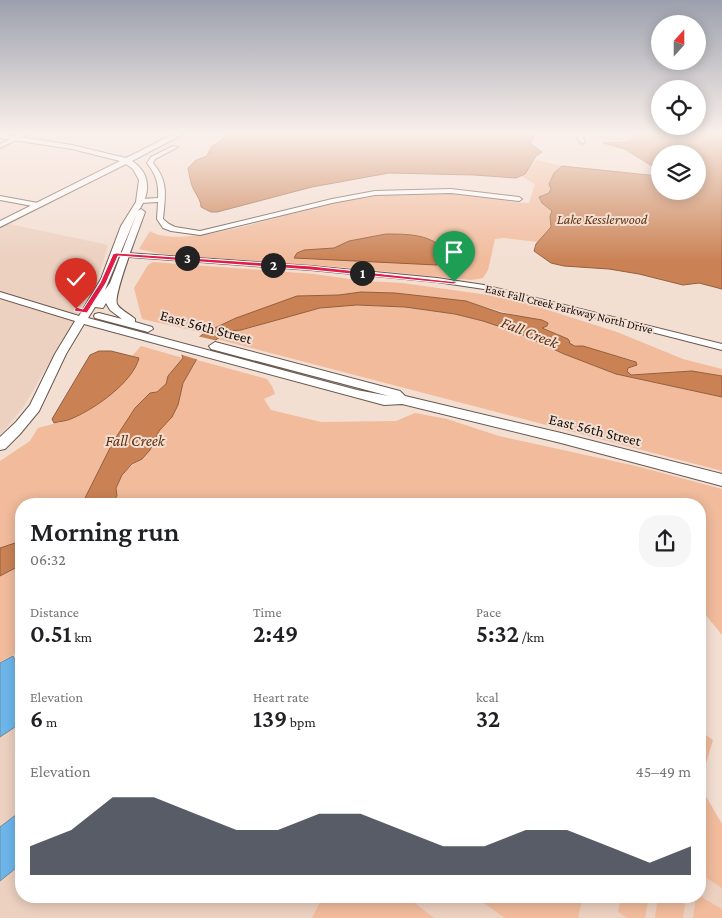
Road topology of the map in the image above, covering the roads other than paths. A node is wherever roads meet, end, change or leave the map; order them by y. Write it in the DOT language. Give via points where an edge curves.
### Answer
graph roads {
  1 [pos="99,175"];
  2 [pos="141,175"];
  3 [pos="158,175"];
  4 [pos="0,198"];
  5 [pos="519,199"];
  6 [pos="162,200"];
  7 [pos="140,202"];
  8 [pos="38,205"];
  9 [pos="0,224"];
  10 [pos="116,254"];
  11 [pos="127,254"];
  12 [pos="0,286"];
  13 [pos="113,288"];
  14 [pos="0,295"];
  15 [pos="87,315"];
  16 [pos="132,324"];
  17 [pos="170,339"];
  18 [pos="722,348"];
  19 [pos="0,445"];
  20 [pos="722,480"];
  1 -- 8 [label="main road"];
  2 -- 7 [label="main road" via="144,190"];
  3 -- 6 [label="street"];
  4 -- 8 [label="street"];
  5 -- 6 [label="street" via="451,191 375,193 194,233 174,229 162,222 159,214"];
  6 -- 7 [label="street"];
  7 -- 10 [label="main road"];
  7 -- 11 [label="main road" via="143,205"];
  8 -- 9 [label="main road"];
  10 -- 11 [label="street, East Fall Creek Parkway North Drive"];
  10 -- 15 [label="main road"];
  11 -- 13 [label="main road"];
  11 -- 18 [label="street, East Fall Creek Parkway North Drive" via="469,284"];
  12 -- 15 [label="main road, East 56th Street"];
  13 -- 15 [label="main road"];
  13 -- 16 [label="main road" via="113,305"];
  14 -- 15 [label="main road, East 56th Street"];
  15 -- 16 [label="main road, East 56th Street"];
  15 -- 17 [label="main road, East 56th Street"];
  15 -- 19 [label="main road" via="63,348 32,411"];
  16 -- 17 [label="main road, East 56th Street"];
  17 -- 20 [label="main road, East 56th Street" via="384,401 402,400"];
}
